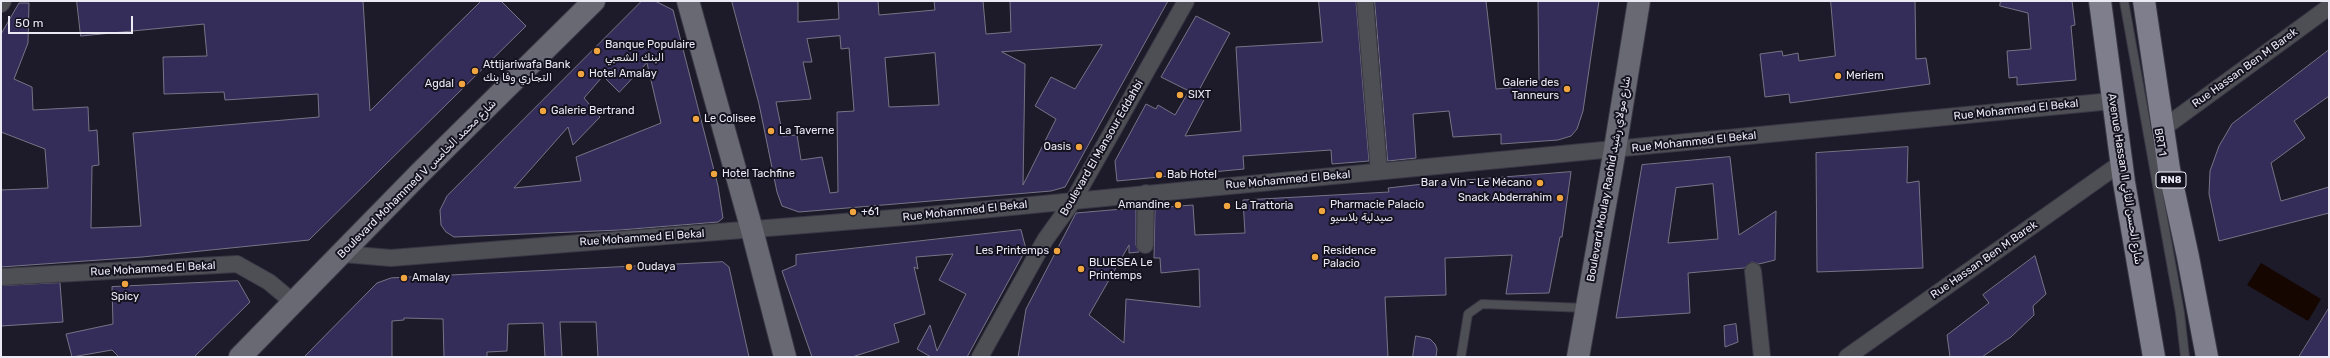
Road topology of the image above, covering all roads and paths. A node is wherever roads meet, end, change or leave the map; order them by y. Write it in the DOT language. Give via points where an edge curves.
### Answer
graph roads {
  1 [pos="2,1"];
  2 [pos="594,1"];
  3 [pos="688,1"];
  4 [pos="1186,1"];
  5 [pos="1365,1"];
  6 [pos="1639,1"];
  7 [pos="2100,1"];
  8 [pos="2124,1"];
  9 [pos="2144,1"];
  10 [pos="1,4"];
  11 [pos="2329,7"];
  12 [pos="2112,101"];
  13 [pos="2162,129"];
  14 [pos="1615,149"];
  15 [pos="2121,163"];
  16 [pos="1379,171"];
  17 [pos="1146,193"];
  18 [pos="1074,201"];
  19 [pos="752,230"];
  20 [pos="1145,246"];
  21 [pos="343,254"];
  22 [pos="1753,271"];
  23 [pos="1,277"];
  24 [pos="293,302"];
  25 [pos="1587,308"];
  26 [pos="240,357"];
  27 [pos="785,357"];
  28 [pos="980,357"];
  29 [pos="1461,357"];
  30 [pos="1578,357"];
  31 [pos="1762,357"];
  32 [pos="1846,357"];
  33 [pos="2154,357"];
  34 [pos="2184,357"];
  35 [pos="2207,357"];
  1 -- 10 [label="street"];
  2 -- 21 [label="main road, Boulevard Mohammed V شارع محمد الخامس" via="420,173"];
  3 -- 19 [label="main road"];
  4 -- 18 [label="street, Boulevard El Mansour Eddahbi"];
  5 -- 16 [label="street"];
  6 -- 14 [label="main road, Boulevard Moulay Rachid شارع مولاي رشيد"];
  7 -- 12 [label="main road, Avenue Hassan II شارع الحسن الثاني"];
  8 -- 34 [label="lane, BRT 1" via="2180,313"];
  9 -- 13 [label="main road, RN8"];
  11 -- 13 [label="street, Rue Hassan Ben M Barek"];
  12 -- 14 [label="street, Rue Mohammed El Bekal"];
  12 -- 15 [label="main road, Avenue Hassan II شارع الحسن الثاني"];
  13 -- 35 [label="main road, RN8"];
  14 -- 16 [label="street, Rue Mohammed El Bekal"];
  14 -- 25 [label="main road, Boulevard Moulay Rachid شارع مولاي رشيد"];
  15 -- 32 [label="street, Rue Hassan Ben M Barek"];
  15 -- 33 [label="main road, Avenue Hassan II شارع الحسن الثاني"];
  16 -- 17 [label="street, Rue Mohammed El Bekal"];
  17 -- 18 [label="street, Rue Mohammed El Bekal"];
  17 -- 20 [label="street"];
  18 -- 19 [label="street, Rue Mohammed El Bekal"];
  18 -- 28 [label="street, Boulevard El Mansour Eddahbi" via="1045,240"];
  19 -- 21 [label="street, Rue Mohammed El Bekal" via="391,258"];
  19 -- 27 [label="main road"];
  21 -- 24 [label="main road, Boulevard Mohammed V شارع محمد الخامس"];
  22 -- 31 [label="street"];
  23 -- 24 [label="street, Rue Mohammed El Bekal" via="237,264 269,282"];
  24 -- 26 [label="main road, Boulevard Mohammed V شارع محمد الخامس"];
  25 -- 29 [label="lane" via="1482,304 1468,314"];
  25 -- 30 [label="main road, Boulevard Moulay Rachid شارع مولاي رشيد"];
}
